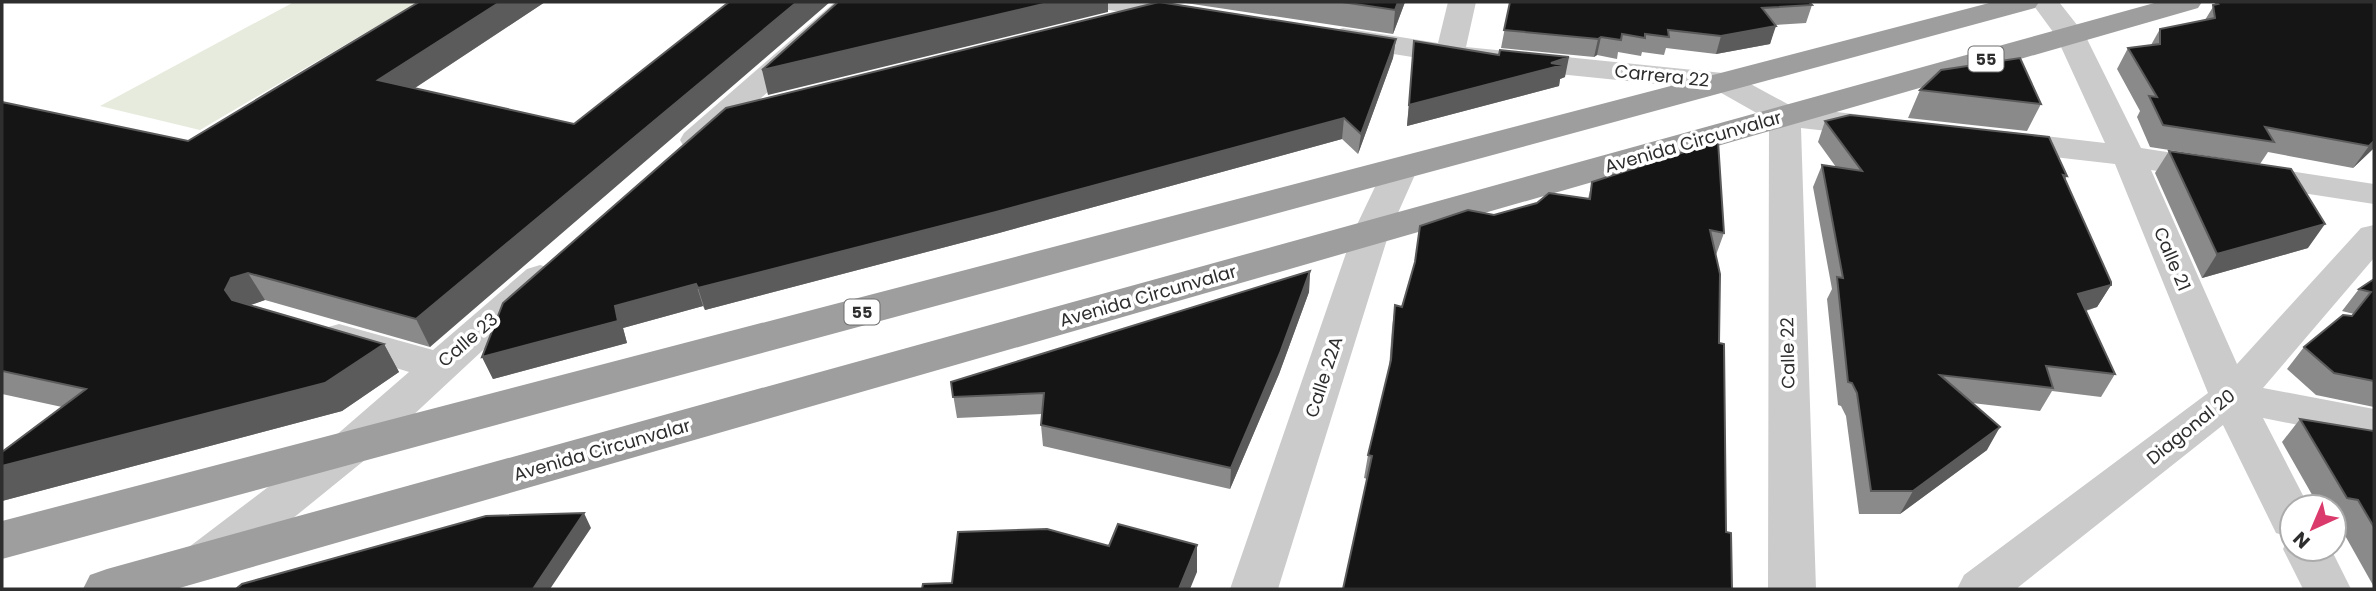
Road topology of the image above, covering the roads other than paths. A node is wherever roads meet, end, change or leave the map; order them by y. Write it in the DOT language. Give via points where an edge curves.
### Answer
graph roads {
  1 [pos="851,2"];
  2 [pos="1462,2"];
  3 [pos="2025,2"];
  4 [pos="2045,2"];
  5 [pos="2188,2"];
  6 [pos="1103,14"];
  7 [pos="1219,18"];
  8 [pos="1314,33"];
  9 [pos="2070,35"];
  10 [pos="1450,54"];
  11 [pos="1723,82"];
  12 [pos="774,105"];
  13 [pos="1785,116"];
  14 [pos="721,118"];
  15 [pos="1908,130"];
  16 [pos="1977,138"];
  17 [pos="2128,156"];
  18 [pos="670,162"];
  19 [pos="1401,168"];
  20 [pos="2374,194"];
  21 [pos="1371,233"];
  22 [pos="2374,236"];
  23 [pos="570,250"];
  24 [pos="304,327"];
  25 [pos="438,366"];
  26 [pos="2231,397"];
  27 [pos="2374,424"];
  28 [pos="350,448"];
  29 [pos="2279,493"];
  30 [pos="2,540"];
  31 [pos="206,561"];
  32 [pos="2314,563"];
  33 [pos="107,589"];
  34 [pos="1254,589"];
  35 [pos="1792,589"];
  36 [pos="1981,589"];
  37 [pos="2327,589"];
  1 -- 14 [label="street"];
  2 -- 10 [label="street"];
  3 -- 11 [label="highway, 55"];
  4 -- 9 [label="street, Calle 21"];
  5 -- 9 [label="highway, Avenida Circunvalar / 55"];
  6 -- 7 [label="street" via="1164,10"];
  8 -- 10 [label="street, Carrera 22"];
  9 -- 13 [label="highway, Avenida Circunvalar / 55"];
  9 -- 17 [label="street, Calle 21"];
  10 -- 11 [label="street, Carrera 22"];
  11 -- 13 [label="street, Carrera 22"];
  11 -- 19 [label="highway, 55"];
  12 -- 14 [label="street"];
  13 -- 15 [label="street, Carrera 22"];
  13 -- 21 [label="highway, Avenida Circunvalar / 55"];
  13 -- 35 [label="street, Calle 22"];
  14 -- 18 [label="street"];
  16 -- 17 [label="street"];
  17 -- 20 [label="street"];
  17 -- 26 [label="street, Calle 21"];
  19 -- 21 [label="street, Calle 22A"];
  19 -- 28 [label="highway, 55"];
  21 -- 31 [label="highway, Avenida Circunvalar / 55"];
  21 -- 34 [label="street, Calle 22A"];
  22 -- 26 [label="street, Diagonal 20"];
  23 -- 25 [label="street, Calle 23"];
  24 -- 25 [label="street"];
  25 -- 28 [label="street, Calle 23"];
  26 -- 27 [label="street"];
  26 -- 29 [label="street, Calle 21"];
  26 -- 36 [label="street, Diagonal 20"];
  28 -- 30 [label="highway, 55"];
  28 -- 31 [label="street, Calle 23"];
  31 -- 33 [label="highway, Avenida Circunvalar / 55"];
  32 -- 37 [label="street"];
}
